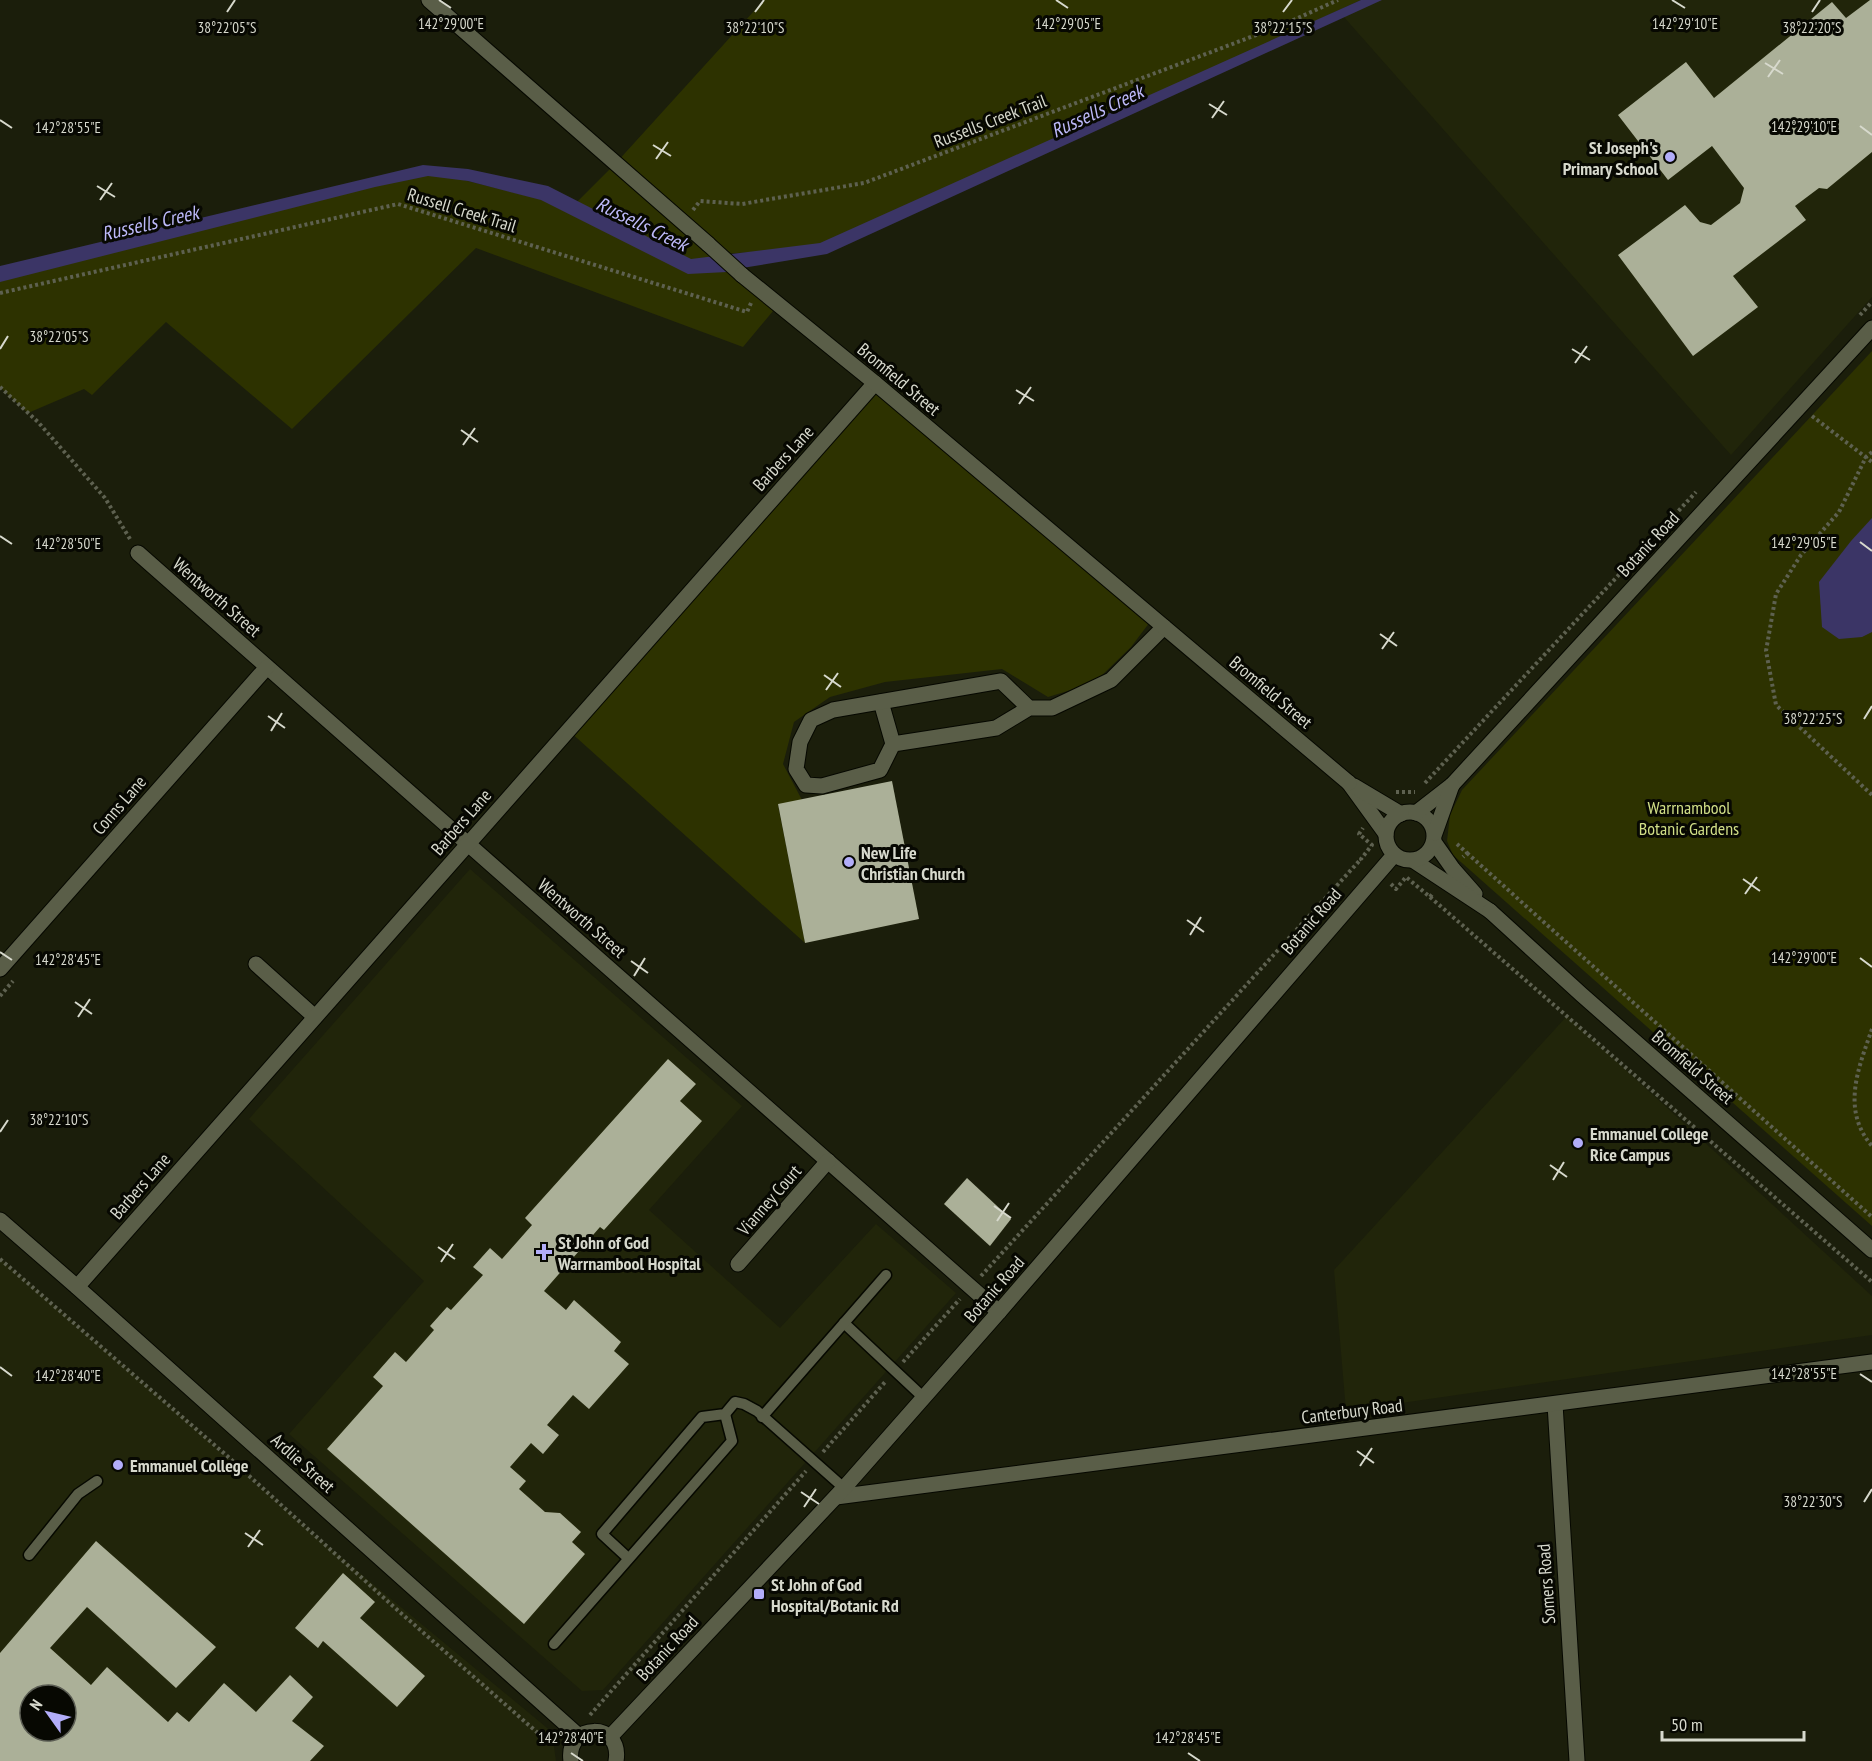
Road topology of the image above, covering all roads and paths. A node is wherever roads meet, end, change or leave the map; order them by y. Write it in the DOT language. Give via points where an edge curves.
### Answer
graph roads {
  1 [pos="429,0"];
  2 [pos="1338,0"];
  3 [pos="684,223"];
  4 [pos="0,293"];
  5 [pos="754,297"];
  6 [pos="1872,302"];
  7 [pos="1856,319"];
  8 [pos="1872,328"];
  9 [pos="875,383"];
  10 [pos="0,387"];
  11 [pos="1812,416"];
  12 [pos="1872,452"];
  13 [pos="1866,458"];
  14 [pos="1872,462"];
  15 [pos="1699,489"];
  16 [pos="138,553"];
  17 [pos="1164,627"];
  18 [pos="267,667"];
  19 [pos="881,702"];
  20 [pos="1029,708"];
  21 [pos="893,744"];
  22 [pos="1426,781"];
  23 [pos="1349,783"];
  24 [pos="1452,785"];
  25 [pos="1439,794"];
  26 [pos="1872,795"];
  27 [pos="1384,802"];
  28 [pos="1408,813"];
  29 [pos="1374,816"];
  30 [pos="1386,834"];
  31 [pos="1434,838"];
  32 [pos="1455,842"];
  33 [pos="468,844"];
  34 [pos="1467,853"];
  35 [pos="1394,855"];
  36 [pos="1361,859"];
  37 [pos="1414,861"];
  38 [pos="1378,873"];
  39 [pos="1448,874"];
  40 [pos="1430,897"];
  41 [pos="256,964"];
  42 [pos="0,969"];
  43 [pos="315,1017"];
  44 [pos="1872,1029"];
  45 [pos="1872,1146"];
  46 [pos="828,1161"];
  47 [pos="1872,1217"];
  48 [pos="0,1220"];
  49 [pos="1872,1251"];
  50 [pos="0,1259"];
  51 [pos="738,1264"];
  52 [pos="886,1275"];
  53 [pos="1872,1282"];
  54 [pos="77,1287"];
  55 [pos="971,1287"];
  56 [pos="999,1312"];
  57 [pos="844,1323"];
  58 [pos="1872,1362"];
  59 [pos="895,1371"];
  60 [pos="924,1398"];
  61 [pos="1555,1404"];
  62 [pos="725,1414"];
  63 [pos="762,1417"];
  64 [pos="814,1462"];
  65 [pos="97,1481"];
  66 [pos="840,1493"];
  67 [pos="29,1555"];
  68 [pos="628,1558"];
  69 [pos="554,1644"];
  70 [pos="572,1730"];
  71 [pos="610,1737"];
  72 [pos="571,1761"];
  73 [pos="616,1761"];
  74 [pos="1577,1761"];
  1 -- 3 [label="street, Bromfield Street"];
  2 -- 3 [label="path, Russells Creek Trail" via="1280,26 864,183 742,204 700,201"];
  3 -- 9 [label="street, Bromfield Street"];
  4 -- 5 [label="path, Russell Creek Trail" via="398,204 747,312"];
  6 -- 7 [label="path"];
  8 -- 24 [label="street, Botanic Road"];
  9 -- 17 [label="street, Bromfield Street"];
  9 -- 33 [label="street, Barbers Lane"];
  10 -- 16 [label="path" via="105,498"];
  11 -- 13 [label="path"];
  12 -- 13 [label="path"];
  13 -- 14 [label="path"];
  13 -- 26 [label="path" via="1839,512 1801,555 1776,594 1766,651 1776,705"];
  15 -- 22 [label="path"];
  16 -- 18 [label="street, Wentworth Street"];
  17 -- 20 [label="street" via="1110,680 1052,708"];
  17 -- 23 [label="street, Bromfield Street"];
  18 -- 33 [label="street, Wentworth Street"];
  18 -- 42 [label="street, Conns Lane"];
  19 -- 20 [label="street" via="1001,681"];
  19 -- 21 [label="street"];
  19 -- 21 [label="street" via="833,710 811,720 800,742 796,770 806,785 822,786 880,770"];
  20 -- 21 [label="street" via="996,728"];
  22 -- 25 [label="path"];
  22 -- 27 [label="path" via="1416,792 1394,792"];
  23 -- 27 [label="street, Bromfield Street"];
  23 -- 29 [label="street, Bromfield Street"];
  24 -- 25 [label="street, Botanic Road"];
  24 -- 31 [label="street, Botanic Road"];
  25 -- 28 [label="street, Botanic Road"];
  27 -- 28 [label="street, Bromfield Street"];
  28 -- 30 [label="street" via="1394,819"];
  28 -- 31 [label="street" via="1429,820"];
  29 -- 30 [label="street, Bromfield Street"];
  29 -- 36 [label="path" via="1359,834 1372,845"];
  30 -- 35 [label="street"];
  31 -- 37 [label="street" via="1427,854"];
  31 -- 39 [label="street, Bromfield Street"];
  32 -- 34 [label="path"];
  33 -- 43 [label="street, Barbers Lane"];
  33 -- 46 [label="street, Wentworth Street"];
  34 -- 39 [label="path"];
  34 -- 47 [label="path"];
  35 -- 37 [label="street"];
  35 -- 38 [label="street, Botanic Road"];
  36 -- 38 [label="path"];
  36 -- 55 [label="path"];
  37 -- 39 [label="street, Bromfield Street"];
  38 -- 40 [label="path" via="1396,889 1406,877"];
  38 -- 56 [label="street, Botanic Road"];
  39 -- 40 [label="path"];
  39 -- 49 [label="street, Bromfield Street"];
  40 -- 53 [label="path"];
  41 -- 43 [label="street"];
  43 -- 54 [label="street, Barbers Lane"];
  44 -- 45 [label="path" via="1858,1068 1854,1108 1862,1134"];
  46 -- 51 [label="street, Vianney Court"];
  46 -- 55 [label="street, Wentworth Street"];
  48 -- 54 [label="street, Ardlie Street"];
  50 -- 70 [label="path" via="547,1741"];
  52 -- 57 [label="lane"];
  54 -- 70 [label="street, Ardlie Street"];
  55 -- 56 [label="street, Wentworth Street"];
  55 -- 59 [label="path"];
  56 -- 60 [label="street, Botanic Road"];
  57 -- 59 [label="lane"];
  57 -- 63 [label="lane"];
  58 -- 61 [label="street, Canterbury Road"];
  59 -- 60 [label="lane"];
  59 -- 64 [label="path"];
  60 -- 66 [label="street, Botanic Road"];
  61 -- 66 [label="street, Canterbury Road"];
  61 -- 74 [label="street, Somers Road"];
  62 -- 63 [label="lane" via="735,1402"];
  62 -- 68 [label="lane" via="732,1441"];
  62 -- 68 [label="lane" via="702,1417 602,1534"];
  63 -- 64 [label="lane"];
  64 -- 66 [label="lane"];
  64 -- 70 [label="path"];
  65 -- 67 [label="lane" via="78,1494"];
  66 -- 71 [label="street, Botanic Road"];
  68 -- 69 [label="lane"];
  70 -- 71 [label="street" via="598,1731"];
  70 -- 72 [label="street"];
  71 -- 73 [label="street" via="617,1752"];
}
